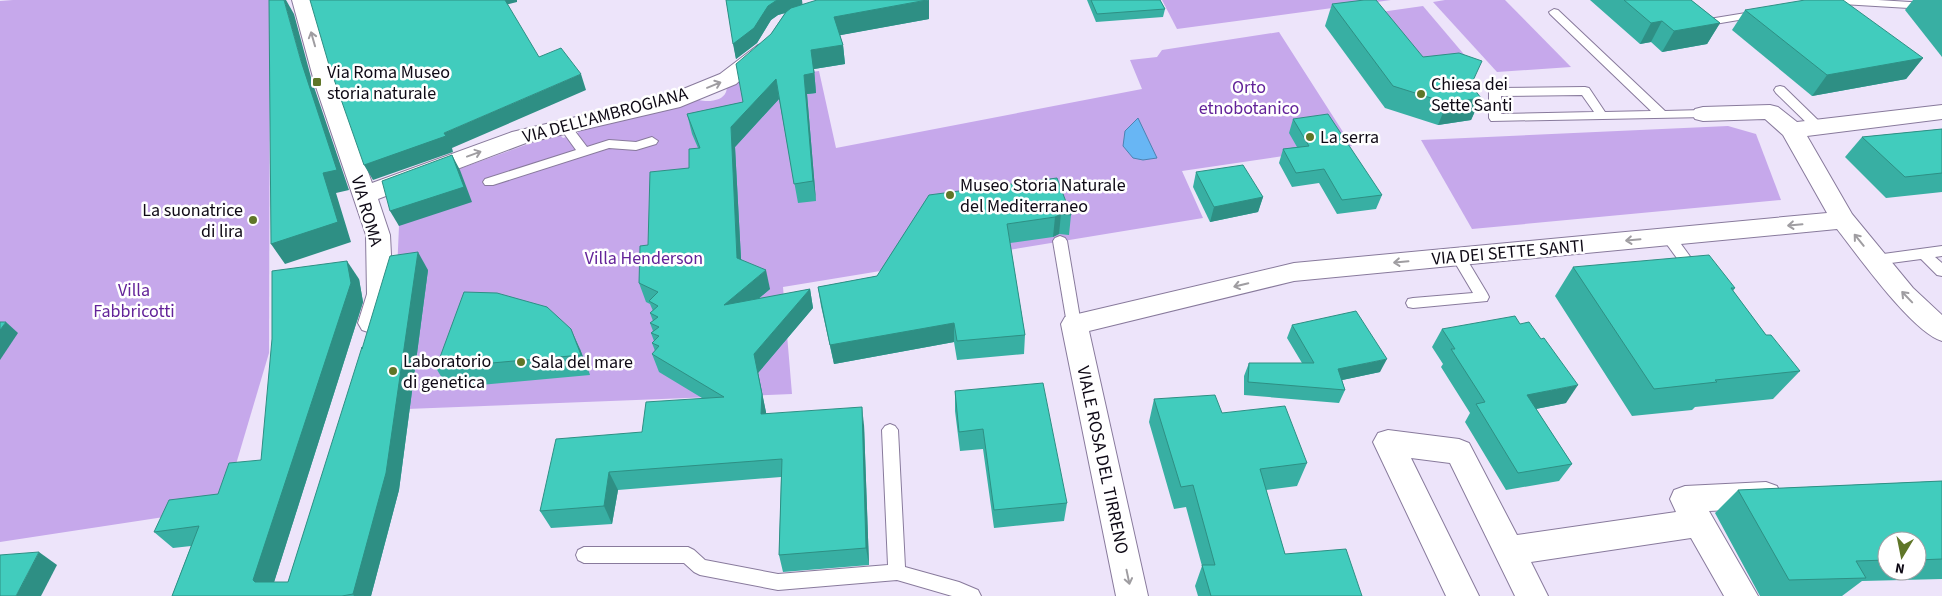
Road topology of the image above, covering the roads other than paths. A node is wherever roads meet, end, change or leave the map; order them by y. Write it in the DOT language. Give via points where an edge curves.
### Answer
graph roads {
  1 [pos="302,0"];
  2 [pos="1814,6"];
  3 [pos="1942,7"];
  4 [pos="1554,12"];
  5 [pos="1766,13"];
  6 [pos="1709,22"];
  7 [pos="775,34"];
  8 [pos="1780,90"];
  9 [pos="1942,112"];
  10 [pos="1703,114"];
  11 [pos="1662,115"];
  12 [pos="1602,116"];
  13 [pos="564,126"];
  14 [pos="1818,127"];
  15 [pos="1792,130"];
  16 [pos="652,141"];
  17 [pos="584,152"];
  18 [pos="489,182"];
  19 [pos="363,195"];
  20 [pos="1843,220"];
  21 [pos="1668,236"];
  22 [pos="1060,241"];
  23 [pos="1942,252"];
  24 [pos="1924,254"];
  25 [pos="1458,256"];
  26 [pos="1684,258"];
  27 [pos="1876,260"];
  28 [pos="1942,271"];
  29 [pos="1413,303"];
  30 [pos="1074,324"];
  31 [pos="1942,331"];
  32 [pos="362,351"];
  33 [pos="890,430"];
  34 [pos="1794,494"];
  35 [pos="1699,523"];
  36 [pos="1508,551"];
  37 [pos="584,555"];
  38 [pos="896,572"];
  39 [pos="972,596"];
  40 [pos="1132,596"];
  41 [pos="1463,596"];
  42 [pos="1532,596"];
  43 [pos="1742,596"];
  19 -- 1 [label="street, VIA ROMA, one-way"];
  2 -- 3 [label="lane" via="1842,1"];
  4 -- 11 [label="lane"];
  5 -- 6 [label="lane"];
  13 -- 7 [label="street, VIA DELL'AMBROGIANA, one-way" via="672,102 728,79 766,48"];
  8 -- 14 [label="lane"];
  9 -- 14 [label="street"];
  10 -- 11 [label="lane"];
  10 -- 15 [label="street" via="1770,112"];
  11 -- 12 [label="lane"];
  12 -- 12 [label="lane" via="1585,91 1495,92 1495,118"];
  13 -- 17 [label="lane"];
  19 -- 13 [label="street, VIA DELL'AMBROGIANA, one-way" via="520,137"];
  14 -- 15 [label="street"];
  15 -- 20 [label="street"];
  16 -- 17 [label="lane" via="636,146 609,144"];
  17 -- 18 [label="lane"];
  19 -- 32 [label="street, VIA ROMA" via="378,235 380,294"];
  20 -- 21 [label="street, VIA DEI SETTE SANTI, one-way"];
  27 -- 20 [label="street, one-way"];
  21 -- 25 [label="street, VIA DEI SETTE SANTI, one-way"];
  21 -- 26 [label="lane"];
  22 -- 30 [label="lane"];
  23 -- 24 [label="lane"];
  24 -- 27 [label="lane"];
  24 -- 28 [label="lane"];
  25 -- 29 [label="lane" via="1482,297"];
  25 -- 30 [label="street, VIA DEI SETTE SANTI, one-way" via="1294,272"];
  31 -- 27 [label="street, one-way" via="1904,295"];
  30 -- 40 [label="street, VIALE ROSA DEL TIRRENO, one-way"];
  33 -- 38 [label="lane"];
  34 -- 35 [label="street" via="1685,499"];
  35 -- 36 [label="street"];
  35 -- 43 [label="street"];
  36 -- 41 [label="street" via="1459,452 1388,442"];
  36 -- 42 [label="street"];
  37 -- 38 [label="lane" via="688,555 700,567 778,582"];
  38 -- 39 [label="lane"];
}
